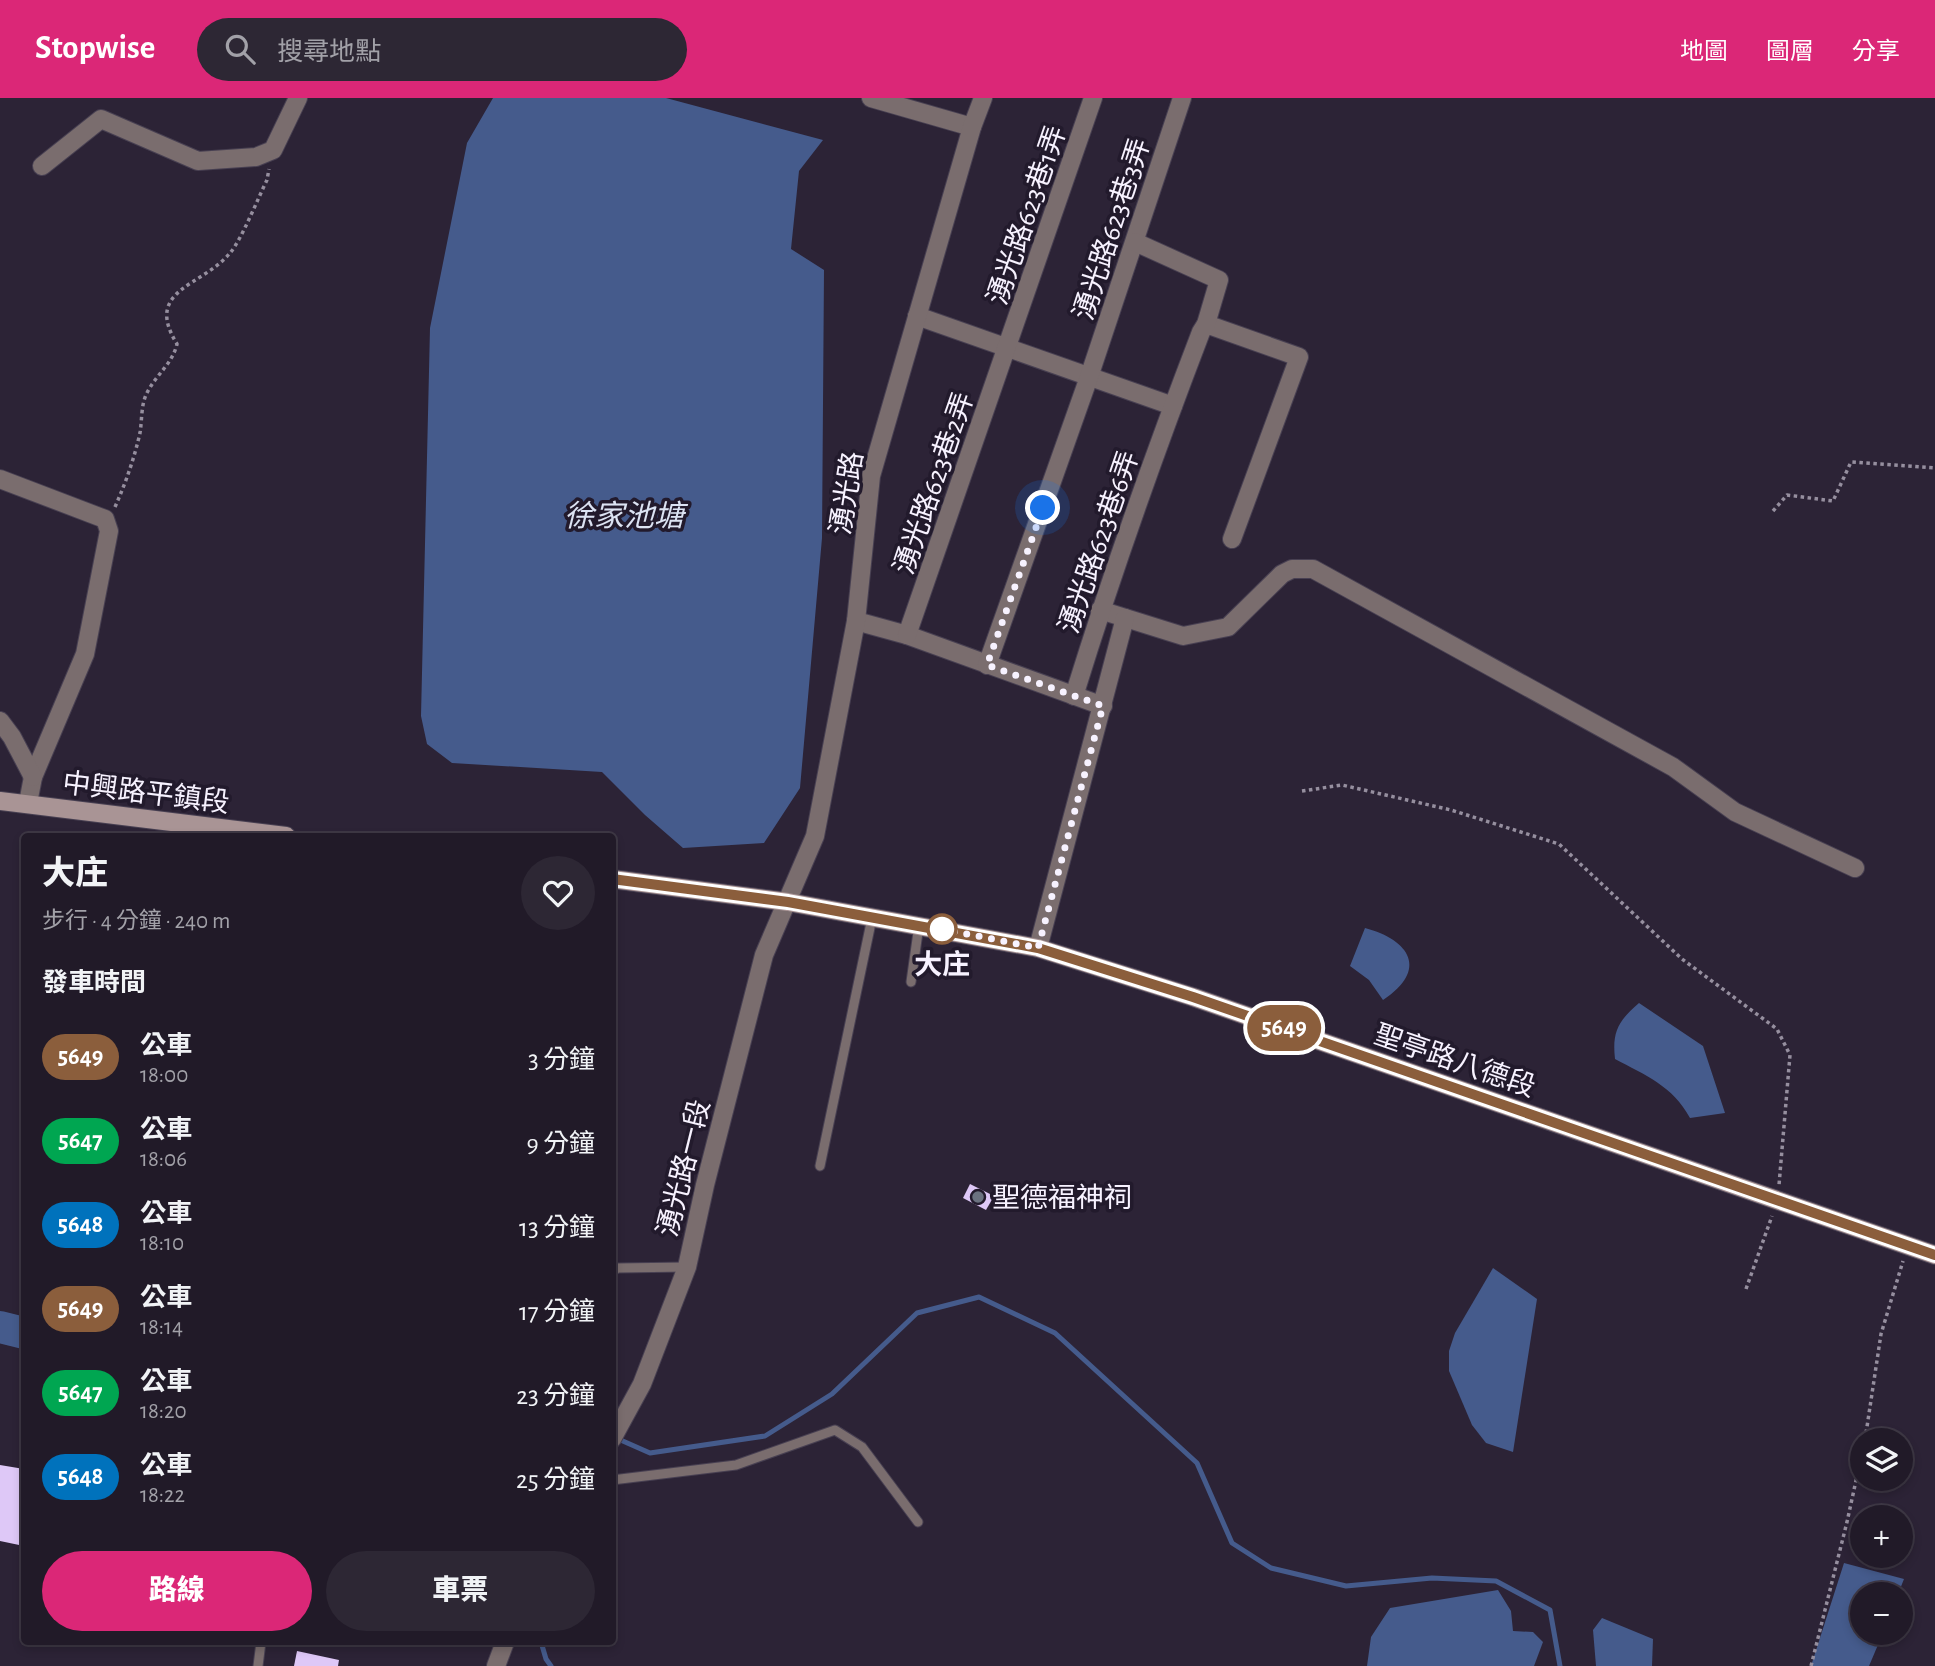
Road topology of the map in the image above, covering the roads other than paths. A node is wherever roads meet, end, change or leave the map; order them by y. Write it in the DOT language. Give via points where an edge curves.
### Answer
graph roads {
  1 [pos="298,98"];
  2 [pos="871,98"];
  3 [pos="983,98"];
  4 [pos="1093,98"];
  5 [pos="1182,98"];
  6 [pos="972,127"];
  7 [pos="42,166"];
  8 [pos="1135,242"];
  9 [pos="917,316"];
  10 [pos="1206,324"];
  11 [pos="1008,348"];
  12 [pos="1089,377"];
  13 [pos="1173,406"];
  14 [pos="0,479"];
  15 [pos="1233,539"];
  16 [pos="1100,610"];
  17 [pos="1125,618"];
  18 [pos="856,621"];
  19 [pos="907,635"];
  20 [pos="987,665"];
  21 [pos="1074,696"];
  22 [pos="1103,706"];
  23 [pos="0,721"];
  24 [pos="33,777"];
  25 [pos="0,801"];
  26 [pos="28,803"];
  27 [pos="263,833"];
  28 [pos="1855,868"];
  29 [pos="616,880"];
  30 [pos="788,902"];
  31 [pos="872,918"];
  32 [pos="919,925"];
  33 [pos="1038,948"];
  34 [pos="912,982"];
  35 [pos="820,1166"];
  36 [pos="1935,1255"];
  37 [pos="687,1267"];
  38 [pos="616,1269"];
  39 [pos="616,1432"];
  40 [pos="616,1480"];
  41 [pos="918,1522"];
  42 [pos="261,1645"];
  43 [pos="504,1645"];
  44 [pos="258,1666"];
  45 [pos="495,1666"];
  1 -- 7 [label="street" via="273,150 256,157 198,161 101,119"];
  2 -- 6 [label="street"];
  3 -- 6 [label="street, 湧光路"];
  4 -- 11 [label="street, 湧光路623巷1弄"];
  5 -- 8 [label="street, 湧光路623巷3弄"];
  6 -- 9 [label="street, 湧光路"];
  8 -- 10 [label="street, 湧光路623巷6弄" via="1219,280"];
  8 -- 12 [label="street, 湧光路623巷3弄"];
  9 -- 11 [label="street"];
  9 -- 18 [label="street, 湧光路" via="871,476"];
  10 -- 13 [label="street, 湧光路623巷6弄"];
  10 -- 15 [label="street" via="1299,357"];
  11 -- 12 [label="street"];
  11 -- 19 [label="street, 湧光路623巷2弄"];
  12 -- 13 [label="street"];
  12 -- 20 [label="street, 湧光路623巷3弄"];
  13 -- 16 [label="street, 湧光路623巷6弄"];
  14 -- 24 [label="street" via="105,519 109,531 85,654"];
  16 -- 17 [label="street"];
  16 -- 21 [label="street, 湧光路623巷6弄"];
  17 -- 22 [label="street"];
  17 -- 28 [label="street" via="1183,636 1228,627 1282,574 1312,569 1673,767 1735,812"];
  18 -- 19 [label="street"];
  18 -- 30 [label="street, 湧光路" via="815,836"];
  19 -- 20 [label="street"];
  20 -- 21 [label="street"];
  21 -- 22 [label="street"];
  22 -- 33 [label="street"];
  23 -- 24 [label="street"];
  24 -- 26 [label="street"];
  25 -- 26 [label="street, 中興路平鎮段"];
  26 -- 27 [label="street, 中興路平鎮段"];
  29 -- 30 [label="street"];
  30 -- 31 [label="street, 聖亭路八德段"];
  30 -- 37 [label="street, 湧光路一段" via="764,954"];
  31 -- 32 [label="street, 聖亭路八德段"];
  31 -- 35 [label="lane"];
  32 -- 33 [label="street, 聖亭路八德段"];
  32 -- 34 [label="lane"];
  33 -- 36 [label="street, 聖亭路八德段" via="1193,997"];
  37 -- 38 [label="lane"];
  37 -- 39 [label="street, 湧光路一段" via="642,1384"];
  40 -- 41 [label="lane" via="736,1465 835,1430 862,1447"];
  42 -- 44 [label="lane"];
  43 -- 45 [label="street"];
}
